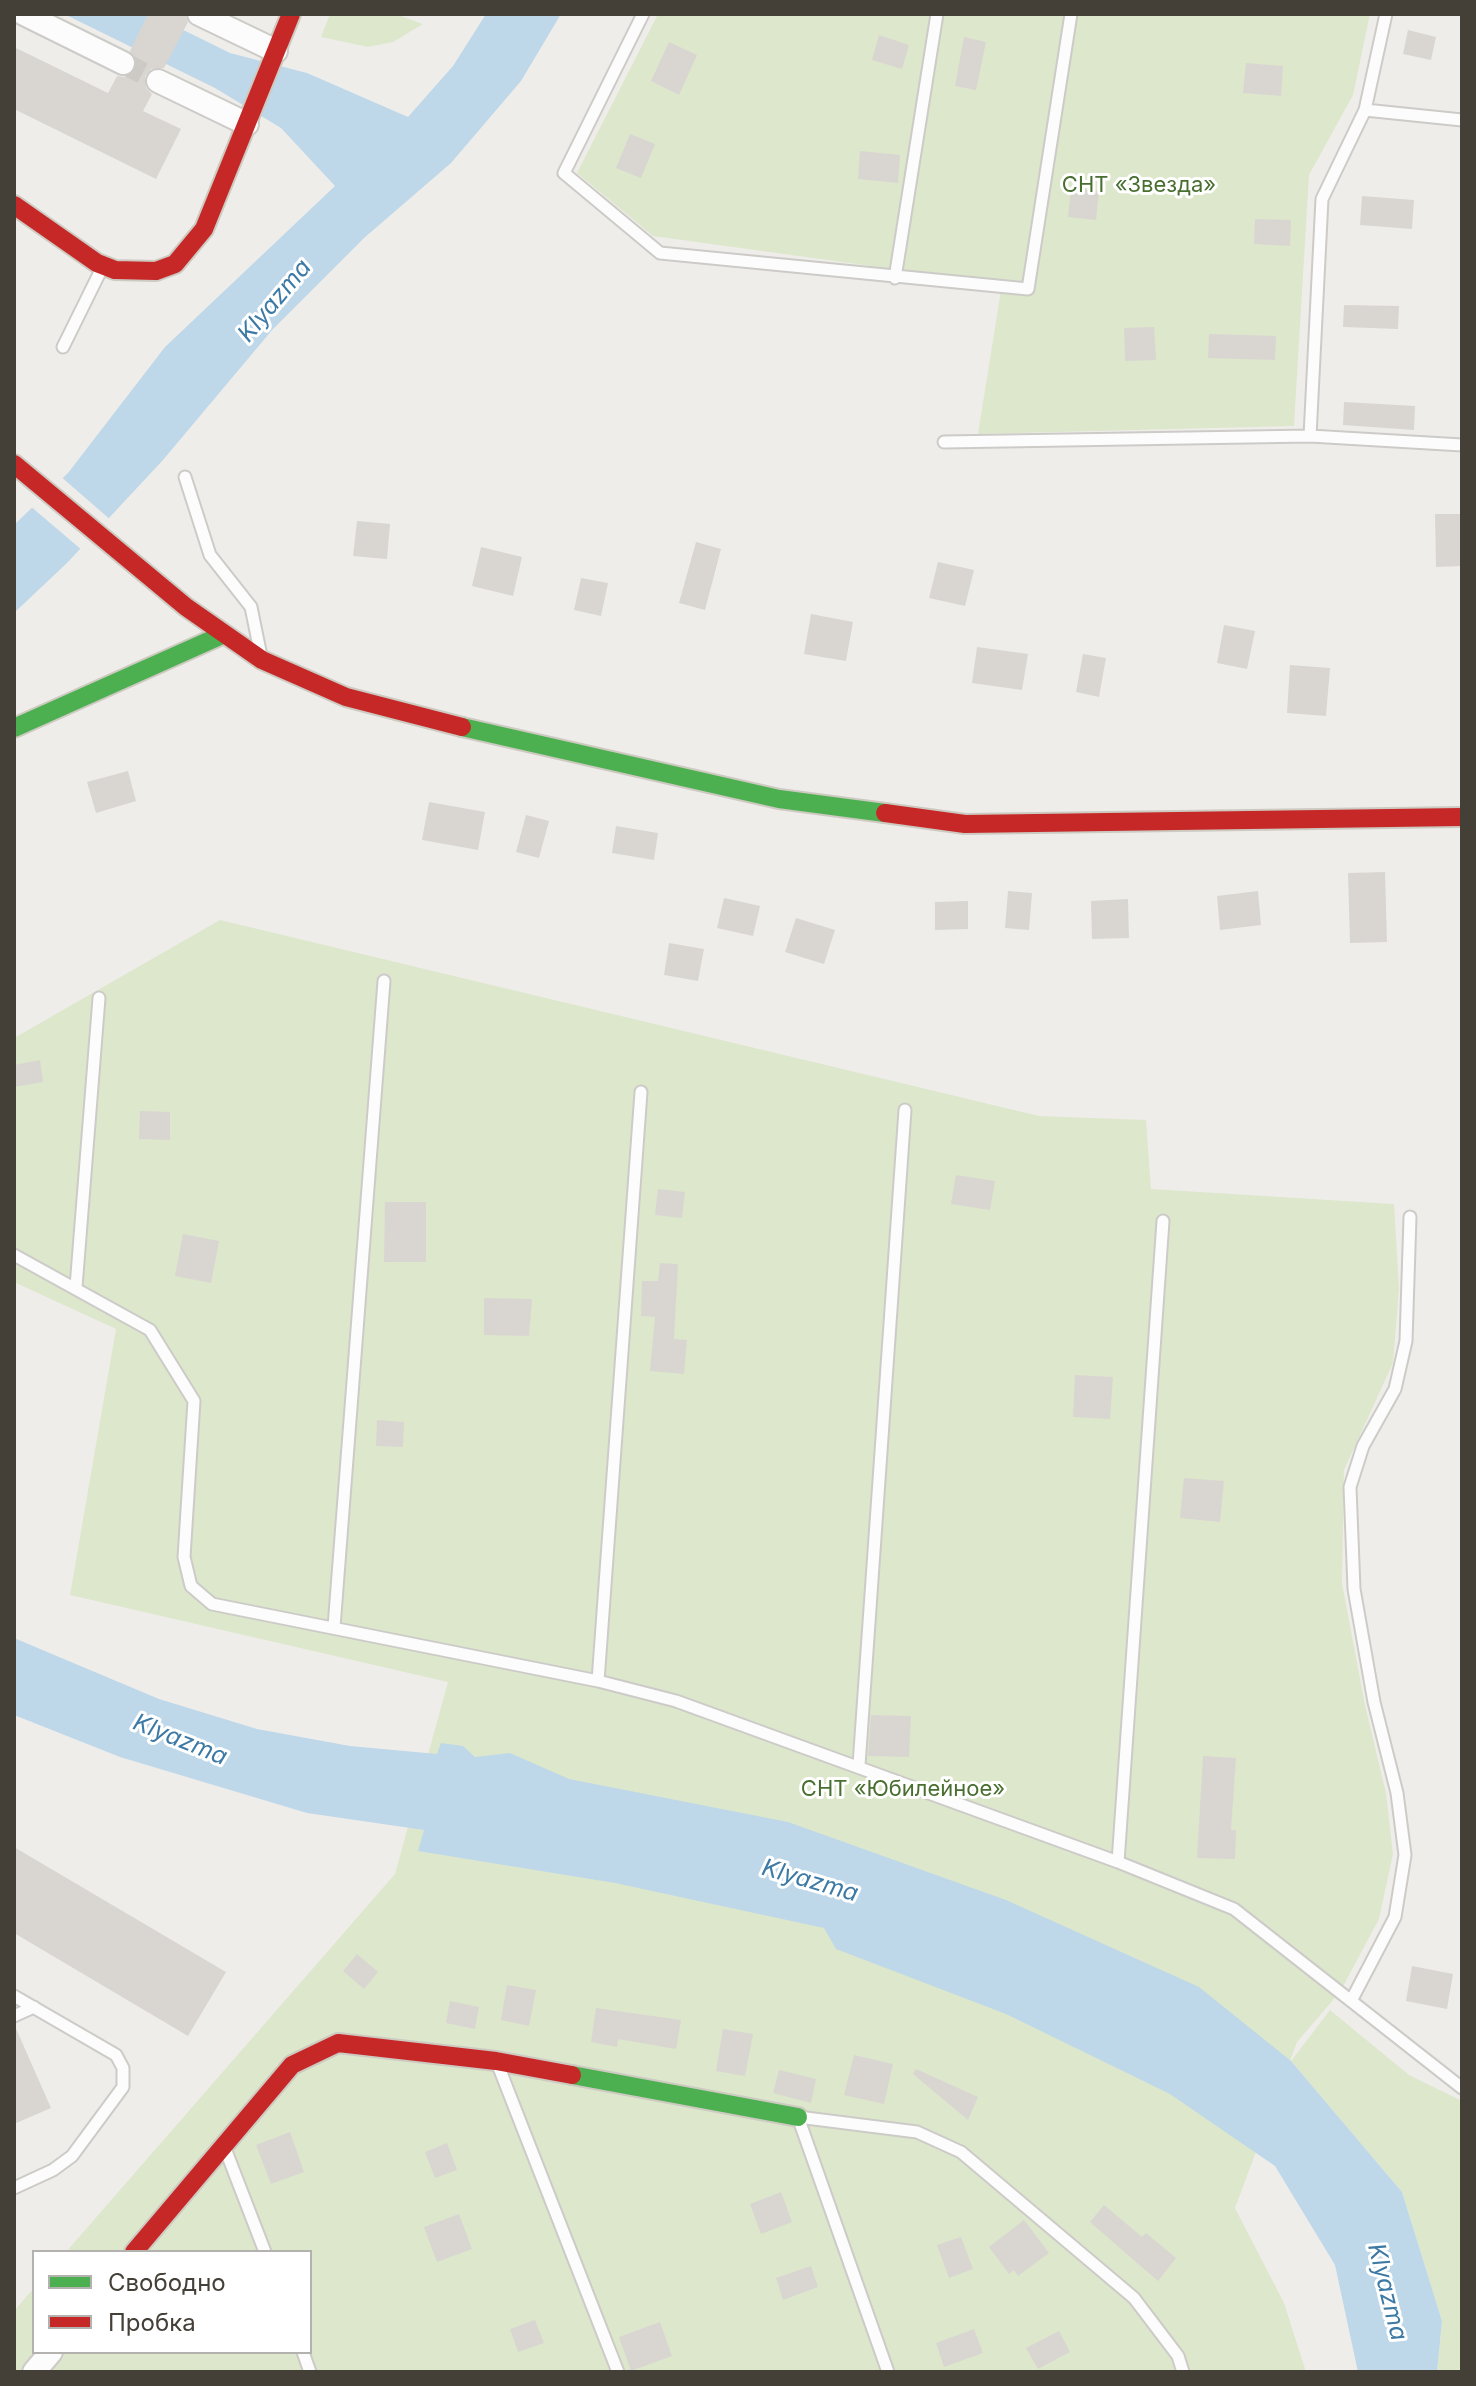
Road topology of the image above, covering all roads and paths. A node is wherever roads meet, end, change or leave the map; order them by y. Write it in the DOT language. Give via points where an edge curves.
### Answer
graph roads {
  1 [pos="24,14"];
  2 [pos="199,14"];
  3 [pos="291,14"];
  4 [pos="643,14"];
  5 [pos="937,14"];
  6 [pos="1071,14"];
  7 [pos="1386,14"];
  8 [pos="275,54"];
  9 [pos="123,63"];
  10 [pos="158,81"];
  11 [pos="1365,110"];
  12 [pos="248,120"];
  13 [pos="1462,120"];
  14 [pos="14,205"];
  15 [pos="103,266"];
  16 [pos="895,278"];
  17 [pos="63,347"];
  18 [pos="1310,436"];
  19 [pos="944,442"];
  20 [pos="1462,445"];
  21 [pos="14,464"];
  22 [pos="185,477"];
  23 [pos="222,635"];
  24 [pos="262,660"];
  25 [pos="14,728"];
  26 [pos="1462,817"];
  27 [pos="384,981"];
  28 [pos="99,998"];
  29 [pos="641,1092"];
  30 [pos="905,1110"];
  31 [pos="1410,1217"];
  32 [pos="1163,1221"];
  33 [pos="14,1255"];
  34 [pos="76,1287"];
  35 [pos="334,1627"];
  36 [pos="598,1681"];
  37 [pos="859,1765"];
  38 [pos="1118,1862"];
  39 [pos="14,1996"];
  40 [pos="1351,2001"];
  41 [pos="34,2007"];
  42 [pos="14,2016"];
  43 [pos="496,2061"];
  44 [pos="1462,2088"];
  45 [pos="798,2117"];
  46 [pos="223,2143"];
  47 [pos="14,2188"];
  48 [pos="136,2250"];
  49 [pos="264,2250"];
  50 [pos="49,2354"];
  51 [pos="36,2371"];
  52 [pos="618,2372"];
  53 [pos="888,2372"];
  54 [pos="1183,2372"];
  1 -- 9 [label="street"];
  2 -- 8 [label="street"];
  3 -- 8 [label="main road"];
  4 -- 16 [label="lane" via="564,173 660,253"];
  5 -- 16 [label="lane"];
  6 -- 16 [label="lane" via="1028,289"];
  7 -- 11 [label="lane"];
  8 -- 12 [label="main road"];
  10 -- 12 [label="street"];
  11 -- 13 [label="lane"];
  11 -- 18 [label="lane" via="1322,199"];
  12 -- 15 [label="main road" via="204,229 190,249 175,264 156,271"];
  14 -- 15 [label="main road"];
  15 -- 17 [label="lane"];
  18 -- 19 [label="lane"];
  18 -- 20 [label="lane"];
  21 -- 23 [label="main road"];
  22 -- 24 [label="lane" via="210,555 251,607"];
  23 -- 24 [label="main road"];
  23 -- 25 [label="main road"];
  24 -- 26 [label="main road" via="346,697 507,739 779,799 965,824"];
  27 -- 35 [label="lane"];
  28 -- 34 [label="lane"];
  29 -- 36 [label="lane"];
  30 -- 37 [label="lane"];
  31 -- 40 [label="lane" via="1406,1341 1395,1389 1363,1446 1350,1487 1354,1589 1405,1855 1395,1917"];
  32 -- 38 [label="lane"];
  33 -- 34 [label="lane"];
  34 -- 35 [label="lane" via="150,1330 194,1401 184,1557 191,1586 212,1604"];
  35 -- 36 [label="lane"];
  36 -- 37 [label="lane" via="676,1701"];
  37 -- 38 [label="lane"];
  38 -- 40 [label="lane" via="1234,1909"];
  39 -- 41 [label="lane"];
  40 -- 44 [label="lane"];
  41 -- 42 [label="lane"];
  41 -- 47 [label="lane" via="116,2055 123,2068 123,2087 64,2164"];
  43 -- 45 [label="main road"];
  43 -- 46 [label="main road" via="338,2043 292,2065"];
  43 -- 52 [label="lane"];
  45 -- 53 [label="lane"];
  45 -- 54 [label="lane" via="917,2132 961,2152 1134,2298 1178,2356"];
  46 -- 48 [label="main road"];
  46 -- 49 [label="lane"];
  50 -- 51 [label="street"];
}
